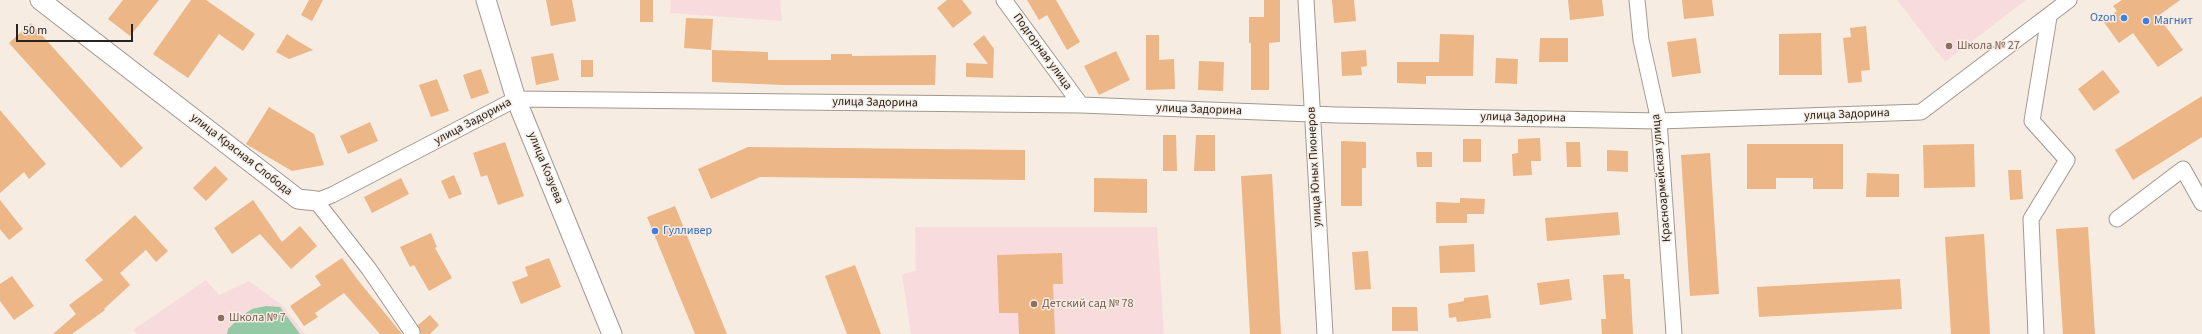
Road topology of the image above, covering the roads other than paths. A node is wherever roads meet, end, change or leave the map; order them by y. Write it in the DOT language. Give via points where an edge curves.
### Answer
graph roads {
  1 [pos="40,0"];
  2 [pos="486,0"];
  3 [pos="1004,0"];
  4 [pos="1306,0"];
  5 [pos="1637,0"];
  6 [pos="2069,0"];
  7 [pos="2049,17"];
  8 [pos="516,99"];
  9 [pos="1081,105"];
  10 [pos="1312,114"];
  11 [pos="1659,121"];
  12 [pos="316,201"];
  13 [pos="2202,203"];
  14 [pos="2117,219"];
  15 [pos="412,332"];
  16 [pos="612,334"];
  17 [pos="1325,334"];
  18 [pos="1674,334"];
  19 [pos="2036,334"];
  1 -- 12 [label="street, улица Красная Слобода" via="298,199"];
  2 -- 8 [label="street, улица Козуева"];
  3 -- 9 [label="street, Подгорная улица"];
  4 -- 10 [label="street, улица Юных Пионеров"];
  5 -- 11 [label="street, Красноармейская улица" via="1641,40"];
  6 -- 7 [label="street, улица Задорина"];
  7 -- 11 [label="street, улица Задорина" via="1921,112"];
  7 -- 19 [label="street" via="2032,121 2067,160 2031,219"];
  8 -- 9 [label="street, улица Задорина"];
  8 -- 12 [label="street, улица Задорина"];
  8 -- 16 [label="street, улица Козуева"];
  9 -- 10 [label="street, улица Задорина"];
  10 -- 11 [label="street, улица Задорина"];
  10 -- 17 [label="street, улица Юных Пионеров"];
  11 -- 18 [label="street, Красноармейская улица"];
  12 -- 15 [label="street" via="369,269"];
  13 -- 14 [label="street" via="2183,170"];
}
